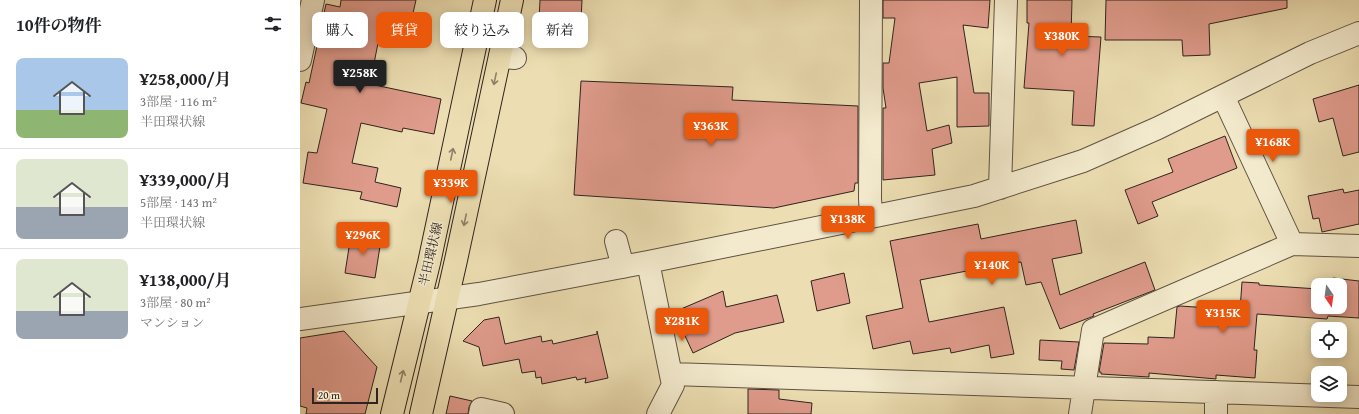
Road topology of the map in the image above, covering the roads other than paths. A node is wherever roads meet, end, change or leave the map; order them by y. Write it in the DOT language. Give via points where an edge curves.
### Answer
graph roads {
  1 [pos="313,0"];
  2 [pos="485,0"];
  3 [pos="512,0"];
  4 [pos="871,0"];
  5 [pos="1006,0"];
  6 [pos="1359,33"];
  7 [pos="300,60"];
  8 [pos="1223,96"];
  9 [pos="1000,188"];
  10 [pos="871,217"];
  11 [pos="616,241"];
  12 [pos="1292,244"];
  13 [pos="1359,246"];
  14 [pos="648,262"];
  15 [pos="622,267"];
  16 [pos="447,299"];
  17 [pos="419,303"];
  18 [pos="300,319"];
  19 [pos="671,374"];
  20 [pos="1084,387"];
  21 [pos="1216,392"];
  22 [pos="1359,397"];
  23 [pos="392,414"];
  24 [pos="421,414"];
  25 [pos="480,414"];
  26 [pos="503,414"];
  27 [pos="658,414"];
  28 [pos="1080,414"];
  29 [pos="1216,414"];
  1 -- 7 [label="street"];
  17 -- 2 [label="main road, 半田環状線, one-way"];
  3 -- 16 [label="main road, 半田環状線, one-way" via="508,58"];
  4 -- 10 [label="street"];
  5 -- 9 [label="street"];
  6 -- 8 [label="street" via="1310,53"];
  8 -- 9 [label="street" via="1158,128 1083,160"];
  8 -- 12 [label="street"];
  9 -- 10 [label="street" via="974,196"];
  10 -- 14 [label="street"];
  11 -- 15 [label="street"];
  12 -- 13 [label="street"];
  12 -- 20 [label="street" via="1093,330"];
  14 -- 15 [label="street"];
  14 -- 19 [label="street"];
  15 -- 16 [label="street"];
  16 -- 17 [label="street"];
  16 -- 24 [label="main road, 半田環状線"];
  17 -- 18 [label="street"];
  23 -- 17 [label="main road, 半田環状線, one-way"];
  19 -- 20 [label="street"];
  19 -- 27 [label="street" via="673,385"];
  20 -- 21 [label="street"];
  20 -- 28 [label="street"];
  21 -- 22 [label="street"];
  21 -- 29 [label="street"];
  25 -- 26 [label="street" via="481,409"];
}
